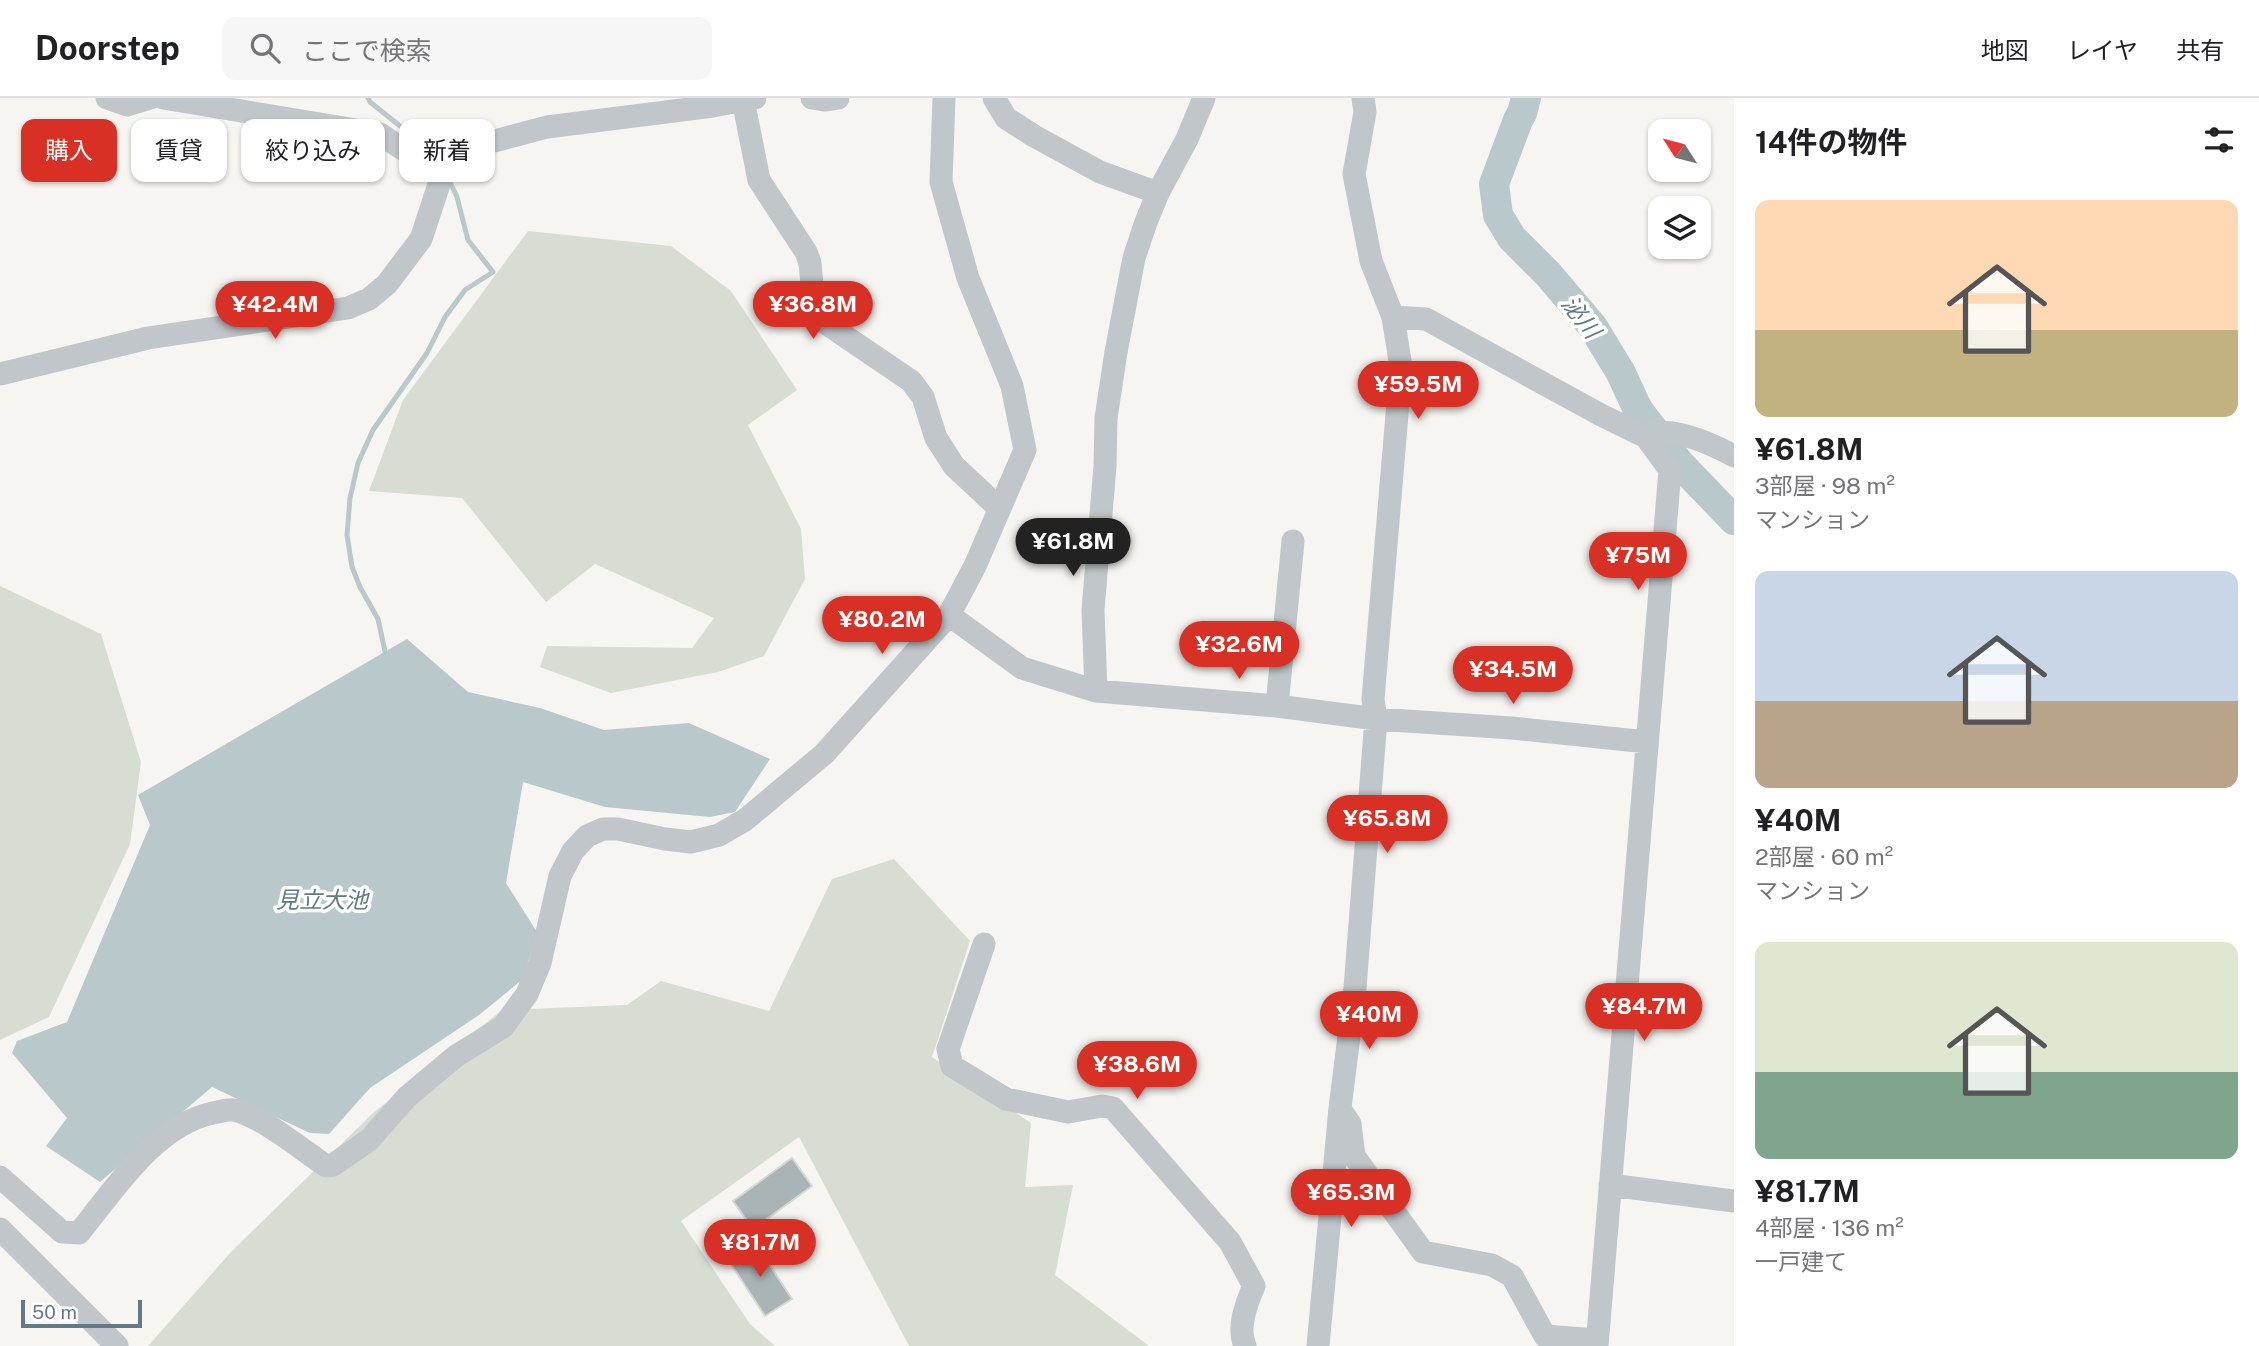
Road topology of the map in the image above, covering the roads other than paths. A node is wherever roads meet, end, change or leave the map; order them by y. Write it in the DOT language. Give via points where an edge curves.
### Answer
graph roads {
  1 [pos="107,98"];
  2 [pos="150,98"];
  3 [pos="163,98"];
  4 [pos="812,98"];
  5 [pos="838,98"];
  6 [pos="944,98"];
  7 [pos="994,98"];
  8 [pos="1204,98"];
  9 [pos="1363,98"];
  10 [pos="749,99"];
  11 [pos="712,102"];
  12 [pos="495,141"];
  13 [pos="399,147"];
  14 [pos="440,182"];
  15 [pos="1158,193"];
  16 [pos="1393,317"];
  17 [pos="0,374"];
  18 [pos="1648,435"];
  19 [pos="1734,456"];
  20 [pos="999,508"];
  21 [pos="1293,541"];
  22 [pos="949,615"];
  23 [pos="1096,691"];
  24 [pos="1277,706"];
  25 [pos="1376,719"];
  26 [pos="1647,742"];
  27 [pos="984,944"];
  28 [pos="1340,1108"];
  29 [pos="0,1177"];
  30 [pos="1610,1185"];
  31 [pos="1734,1201"];
  32 [pos="0,1229"];
  33 [pos="1597,1343"];
  34 [pos="117,1346"];
  35 [pos="1245,1346"];
  36 [pos="1318,1346"];
  1 -- 2 [label="street" via="127,105"];
  3 -- 13 [label="street" via="380,134"];
  4 -- 5 [label="street"];
  6 -- 20 [label="street" via="941,182 968,278 1012,386 1025,450"];
  7 -- 15 [label="street" via="1006,118 1034,135 1100,172"];
  8 -- 15 [label="street"];
  9 -- 16 [label="street" via="1365,112 1354,174 1371,261"];
  10 -- 11 [label="street"];
  10 -- 20 [label="street" via="759,180 806,252 814,307 824,322 911,381 954,466"];
  11 -- 12 [label="street" via="547,127"];
  14 -- 17 [label="street" via="421,239 387,284 369,299 348,308 148,338"];
  15 -- 23 [label="street" via="1134,258 1106,418 1093,610"];
  16 -- 18 [label="street" via="1426,319"];
  16 -- 25 [label="street" via="1401,367 1373,699"];
  18 -- 19 [label="street" via="1678,433"];
  18 -- 26 [label="street" via="1670,470"];
  20 -- 22 [label="street"];
  21 -- 24 [label="street"];
  22 -- 23 [label="street" via="1022,668"];
  22 -- 29 [label="street" via="824,754 745,820 719,835 691,842 618,829 587,836 573,850 560,876 540,963 527,994 503,1027 456,1056 407,1097 369,1140 333,1165 326,1166 268,1126 232,1109 208,1114 170,1133 137,1161 79,1233 62,1232"];
  23 -- 24 [label="street"];
  24 -- 25 [label="street"];
  25 -- 26 [label="street"];
  25 -- 28 [label="street" via="1355,988"];
  26 -- 30 [label="street"];
  27 -- 35 [label="street" via="947,1049 952,1066 1006,1099 1068,1112 1113,1108 1230,1242 1249,1274 1254,1286 1240,1335"];
  28 -- 33 [label="street" via="1350,1124 1354,1156 1423,1252 1492,1265 1512,1276 1545,1336"];
  28 -- 36 [label="street"];
  30 -- 31 [label="street"];
  30 -- 33 [label="street"];
  32 -- 34 [label="street"];
}
